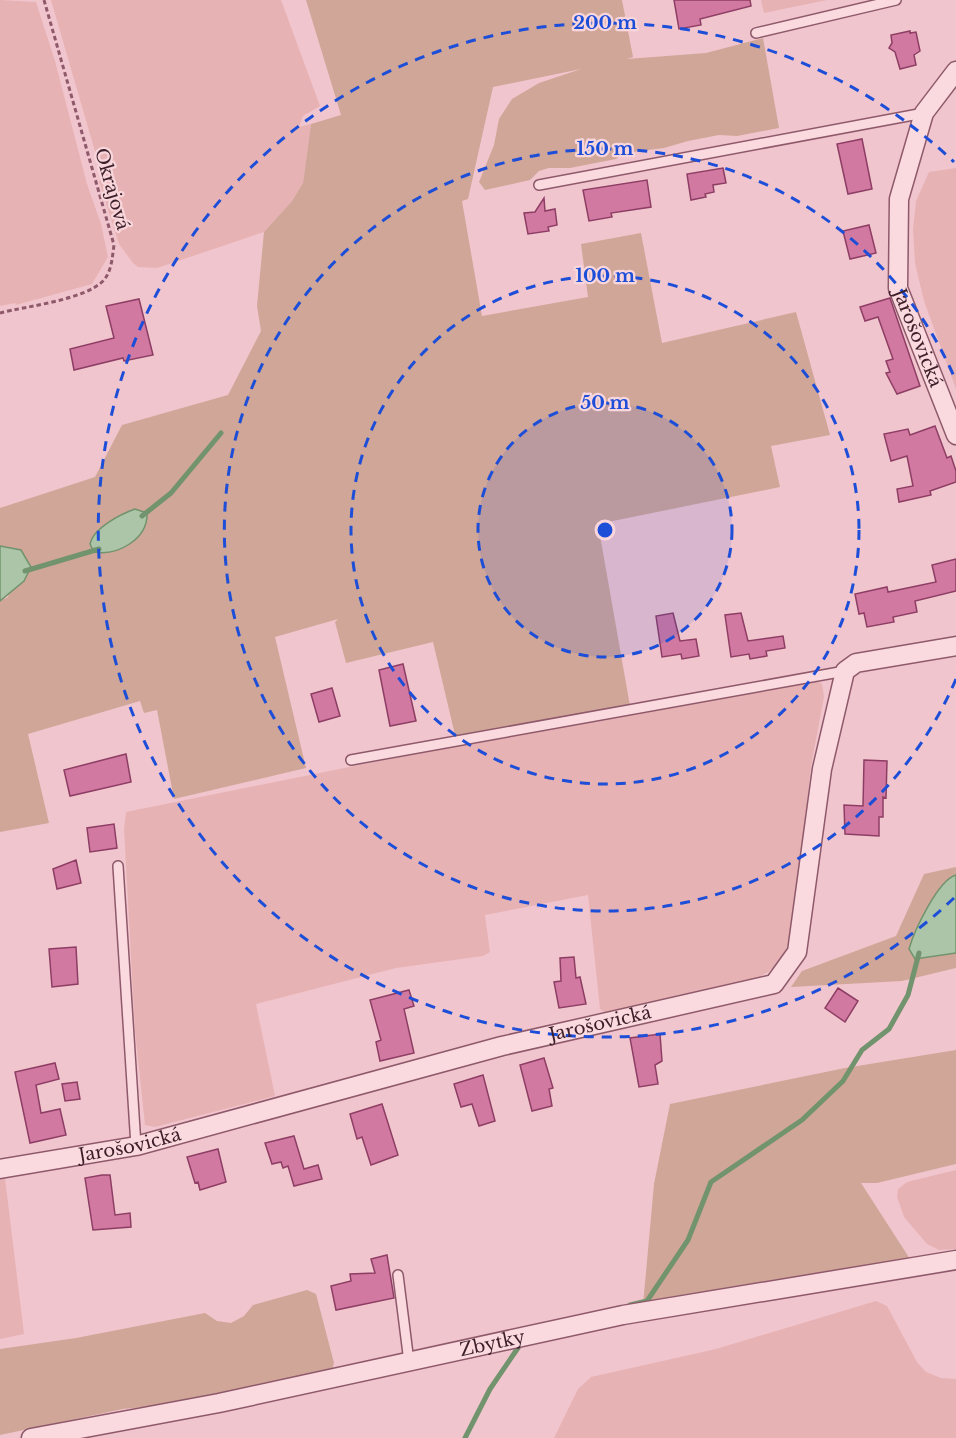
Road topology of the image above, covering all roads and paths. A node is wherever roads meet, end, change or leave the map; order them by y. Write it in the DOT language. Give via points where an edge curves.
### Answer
graph roads {
  1 [pos="44,0"];
  2 [pos="896,0"];
  3 [pos="756,33"];
  4 [pos="956,71"];
  5 [pos="924,113"];
  6 [pos="539,185"];
  7 [pos="0,313"];
  8 [pos="956,435"];
  9 [pos="956,646"];
  10 [pos="845,671"];
  11 [pos="351,760"];
  12 [pos="118,866"];
  13 [pos="136,1146"];
  14 [pos="0,1169"];
  15 [pos="956,1260"];
  16 [pos="398,1275"];
  17 [pos="409,1362"];
  18 [pos="31,1438"];
  1 -- 7 [label="path, Okrajová" via="114,245 111,269 103,281 82,293"];
  2 -- 3 [label="lane"];
  4 -- 5 [label="street, Jarošovická"];
  5 -- 6 [label="lane"];
  5 -- 8 [label="street, Jarošovická" via="899,199 898,288"];
  9 -- 10 [label="street" via="856,663"];
  10 -- 11 [label="lane"];
  10 -- 13 [label="street, Jarošovická" via="822,769 797,952 774,984 502,1046"];
  12 -- 13 [label="lane"];
  13 -- 14 [label="street, Jarošovická"];
  15 -- 17 [label="street, Zbytky" via="623,1315"];
  16 -- 17 [label="lane"];
  17 -- 18 [label="street, Zbytky"];
}
